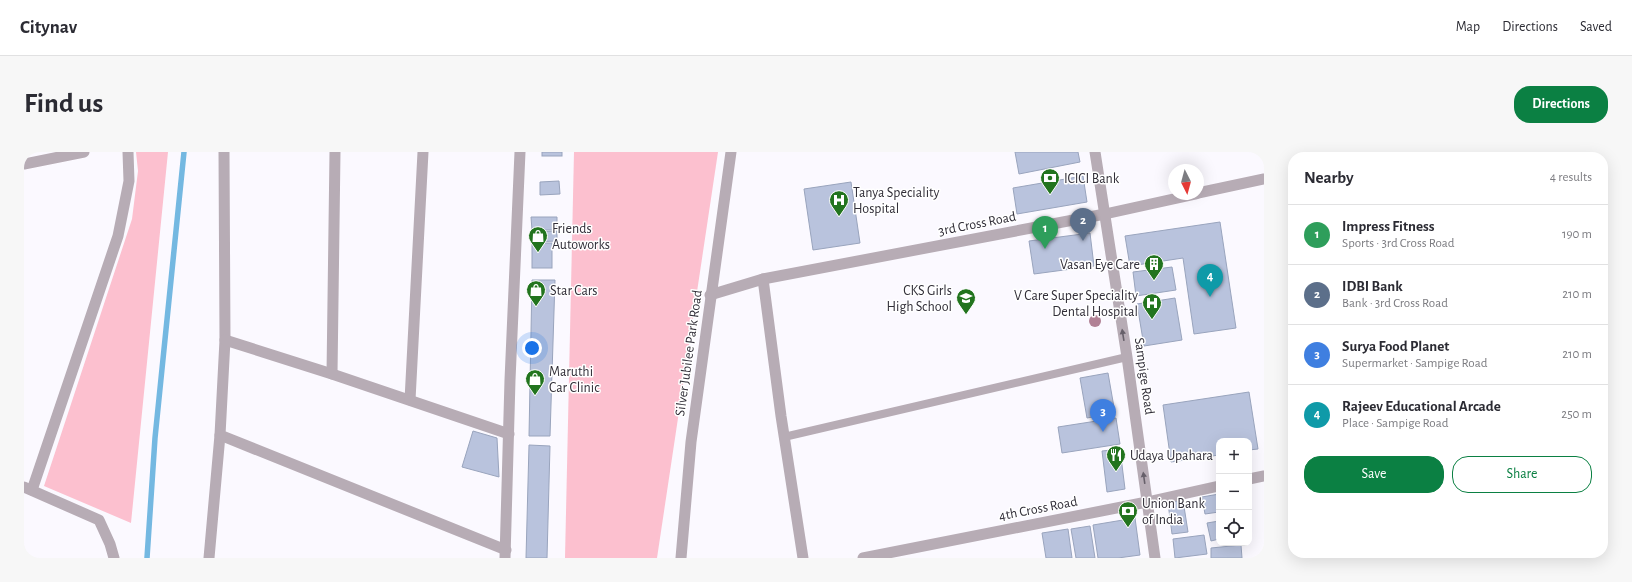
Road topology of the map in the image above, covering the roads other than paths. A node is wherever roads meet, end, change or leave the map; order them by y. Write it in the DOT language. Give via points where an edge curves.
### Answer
graph roads {
  1 [pos="84,152"];
  2 [pos="128,152"];
  3 [pos="224,152"];
  4 [pos="335,152"];
  5 [pos="423,152"];
  6 [pos="520,152"];
  7 [pos="731,152"];
  8 [pos="1095,152"];
  9 [pos="24,164"];
  10 [pos="1264,179"];
  11 [pos="1204,192"];
  12 [pos="1169,200"];
  13 [pos="1105,214"];
  14 [pos="763,279"];
  15 [pos="710,295"];
  16 [pos="225,340"];
  17 [pos="1127,357"];
  18 [pos="332,374"];
  19 [pos="410,400"];
  20 [pos="509,434"];
  21 [pos="220,435"];
  22 [pos="784,437"];
  23 [pos="1264,476"];
  24 [pos="1252,478"];
  25 [pos="1216,487"];
  26 [pos="28,489"];
  27 [pos="1147,502"];
  28 [pos="506,554"];
  29 [pos="114,558"];
  30 [pos="209,558"];
  31 [pos="681,558"];
  32 [pos="803,558"];
  33 [pos="863,558"];
  34 [pos="1154,558"];
  1 -- 9 [label="street"];
  2 -- 26 [label="street" via="129,181 118,236"];
  3 -- 16 [label="street"];
  4 -- 18 [label="street"];
  5 -- 19 [label="street"];
  6 -- 20 [label="street"];
  7 -- 15 [label="street, Silver Jubilee Park Road"];
  8 -- 13 [label="street, Sampige Road"];
  10 -- 11 [label="street, 3rd Cross Road"];
  12 -- 13 [label="street, 3rd Cross Road"];
  13 -- 14 [label="street, 3rd Cross Road"];
  17 -- 13 [label="street, Sampige Road, one-way"];
  14 -- 15 [label="street, 3rd Cross Road"];
  14 -- 22 [label="street"];
  15 -- 31 [label="street, Silver Jubilee Park Road" via="691,442"];
  16 -- 18 [label="street"];
  16 -- 21 [label="street"];
  17 -- 22 [label="lane"];
  27 -- 17 [label="street, Sampige Road, one-way"];
  18 -- 19 [label="street"];
  19 -- 20 [label="street"];
  20 -- 28 [label="street"];
  21 -- 28 [label="street"];
  21 -- 30 [label="street"];
  22 -- 32 [label="street"];
  23 -- 24 [label="street"];
  25 -- 27 [label="street, 4th Cross Road"];
  26 -- 29 [label="street" via="99,520"];
  27 -- 33 [label="street, 4th Cross Road"];
  27 -- 34 [label="street, Sampige Road"];
}
